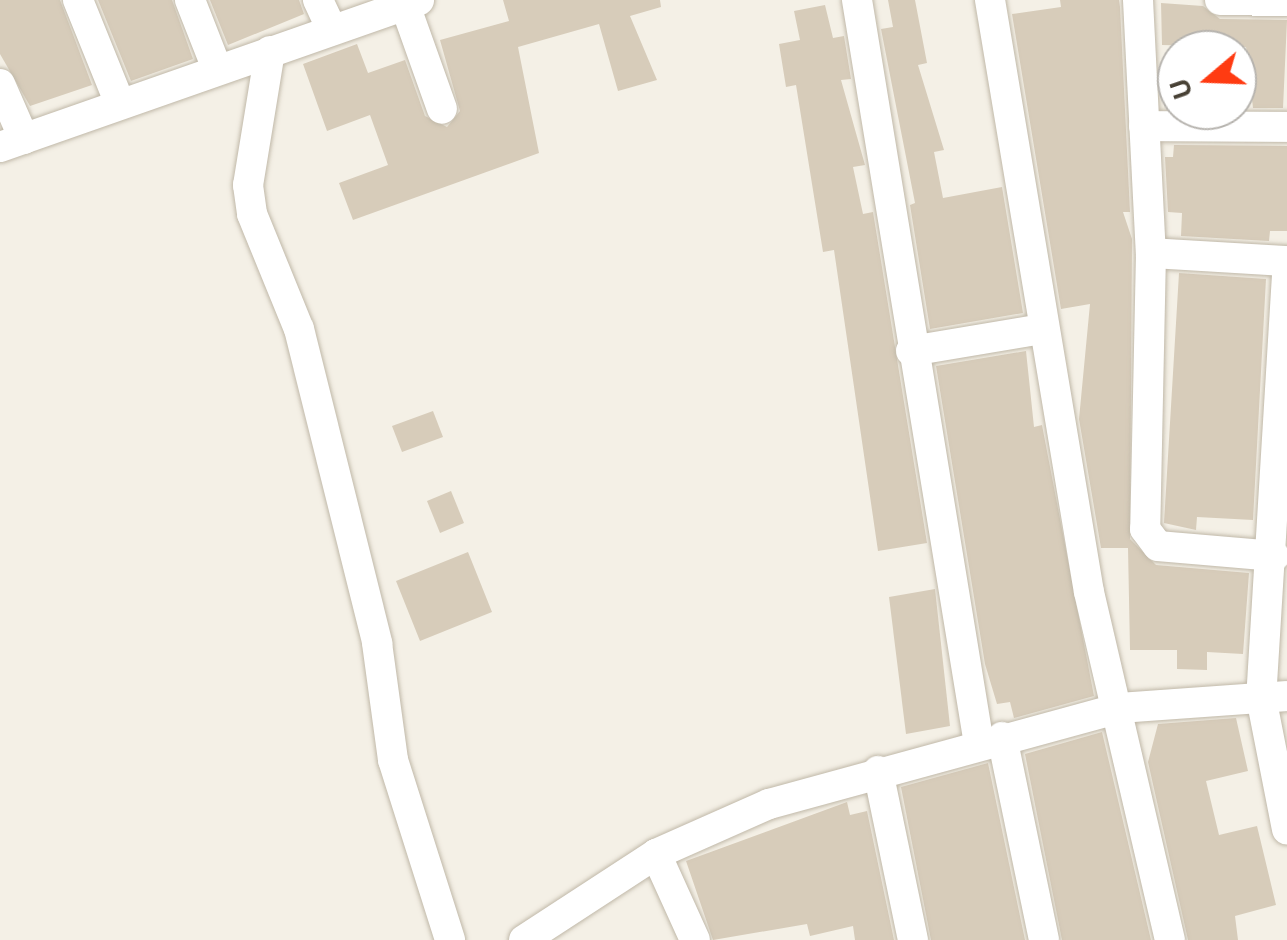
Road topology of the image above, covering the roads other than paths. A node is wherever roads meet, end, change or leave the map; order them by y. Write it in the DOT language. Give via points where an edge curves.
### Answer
graph roads {
  1 [pos="78,0"];
  2 [pos="190,0"];
  3 [pos="318,0"];
  4 [pos="857,0"];
  5 [pos="990,0"];
  6 [pos="1138,0"];
  7 [pos="1220,0"];
  8 [pos="1287,1"];
  9 [pos="412,3"];
  10 [pos="332,30"];
  11 [pos="270,52"];
  12 [pos="217,69"];
  13 [pos="0,84"];
  14 [pos="120,104"];
  15 [pos="442,109"];
  16 [pos="1144,126"];
  17 [pos="1287,127"];
  18 [pos="12,143"];
  19 [pos="1151,253"];
  20 [pos="1287,261"];
  21 [pos="1287,275"];
  22 [pos="1042,329"];
  23 [pos="912,351"];
  24 [pos="1275,556"];
  25 [pos="1274,696"];
  26 [pos="1120,708"];
  27 [pos="990,740"];
  28 [pos="878,771"];
  29 [pos="1287,829"];
  30 [pos="656,854"];
  31 [pos="908,939"];
  32 [pos="450,940"];
  33 [pos="524,940"];
  34 [pos="695,940"];
  35 [pos="1044,940"];
  36 [pos="1170,940"];
  1 -- 14 [label="street"];
  2 -- 12 [label="street"];
  3 -- 10 [label="street"];
  4 -- 23 [label="street"];
  5 -- 22 [label="street"];
  6 -- 16 [label="street"];
  7 -- 8 [label="street"];
  9 -- 10 [label="street"];
  9 -- 15 [label="street"];
  10 -- 11 [label="street"];
  11 -- 12 [label="street"];
  11 -- 32 [label="street" via="248,184 252,214 299,328 378,643 393,760"];
  12 -- 14 [label="street"];
  13 -- 18 [label="street"];
  14 -- 18 [label="street"];
  16 -- 17 [label="street"];
  16 -- 19 [label="street"];
  19 -- 20 [label="street"];
  19 -- 24 [label="street" via="1149,540"];
  21 -- 24 [label="street"];
  22 -- 23 [label="street"];
  22 -- 26 [label="street" via="1089,592"];
  23 -- 27 [label="street"];
  24 -- 25 [label="street"];
  25 -- 26 [label="street"];
  25 -- 29 [label="street"];
  26 -- 27 [label="street"];
  26 -- 36 [label="street"];
  27 -- 28 [label="street"];
  27 -- 35 [label="street"];
  28 -- 30 [label="street" via="769,804"];
  28 -- 31 [label="street"];
  30 -- 33 [label="street"];
  30 -- 34 [label="street"];
}
